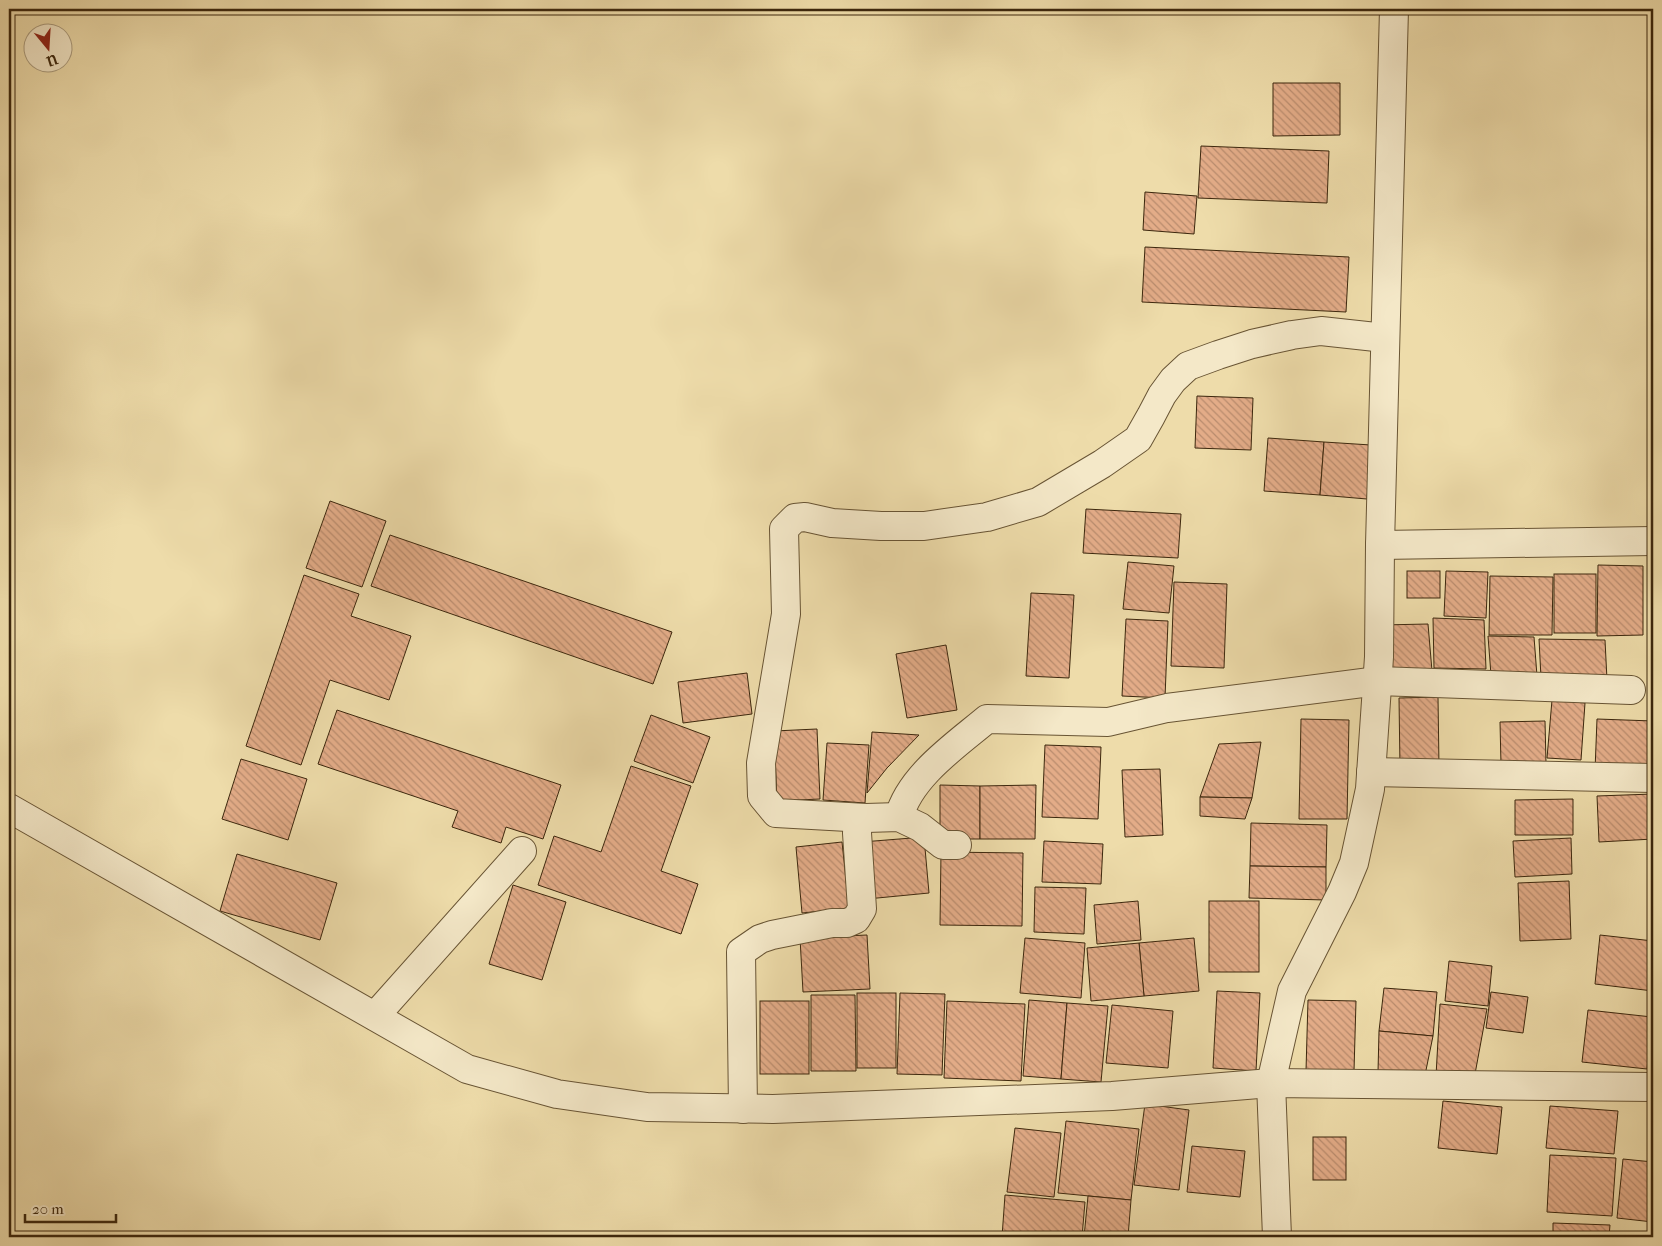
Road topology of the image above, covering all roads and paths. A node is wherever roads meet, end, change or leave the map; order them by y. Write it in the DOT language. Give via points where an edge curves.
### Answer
graph roads {
  1 [pos="1394,9"];
  2 [pos="1385,338"];
  3 [pos="1653,541"];
  4 [pos="1380,546"];
  5 [pos="1378,681"];
  6 [pos="1631,690"];
  7 [pos="1371,772"];
  8 [pos="1653,778"];
  9 [pos="9,808"];
  10 [pos="899,817"];
  11 [pos="858,818"];
  12 [pos="957,845"];
  13 [pos="522,850"];
  14 [pos="375,1016"];
  15 [pos="1271,1083"];
  16 [pos="1653,1086"];
  17 [pos="743,1109"];
  18 [pos="1277,1237"];
  1 -- 2 [label="street"];
  2 -- 4 [label="street"];
  2 -- 11 [label="street" via="1311,332 1252,344 1188,366 1162,395 1138,439 1038,502 987,517 924,526 832,523 804,517 788,523 784,529 786,614 761,763 762,796 776,813"];
  3 -- 4 [label="street"];
  4 -- 5 [label="street"];
  5 -- 6 [label="street"];
  5 -- 7 [label="street"];
  5 -- 10 [label="street" via="1167,708 1108,722 987,719 944,753 903,803"];
  7 -- 8 [label="street"];
  7 -- 15 [label="street" via="1354,863 1292,991"];
  9 -- 14 [label="street"];
  10 -- 11 [label="street"];
  10 -- 12 [label="street" via="920,827 943,845"];
  11 -- 17 [label="street" via="862,909 856,919 760,939 742,952"];
  13 -- 14 [label="street"];
  14 -- 17 [label="street" via="467,1069 557,1094 647,1107"];
  15 -- 16 [label="street"];
  15 -- 17 [label="street" via="1112,1096"];
  15 -- 18 [label="street"];
}
